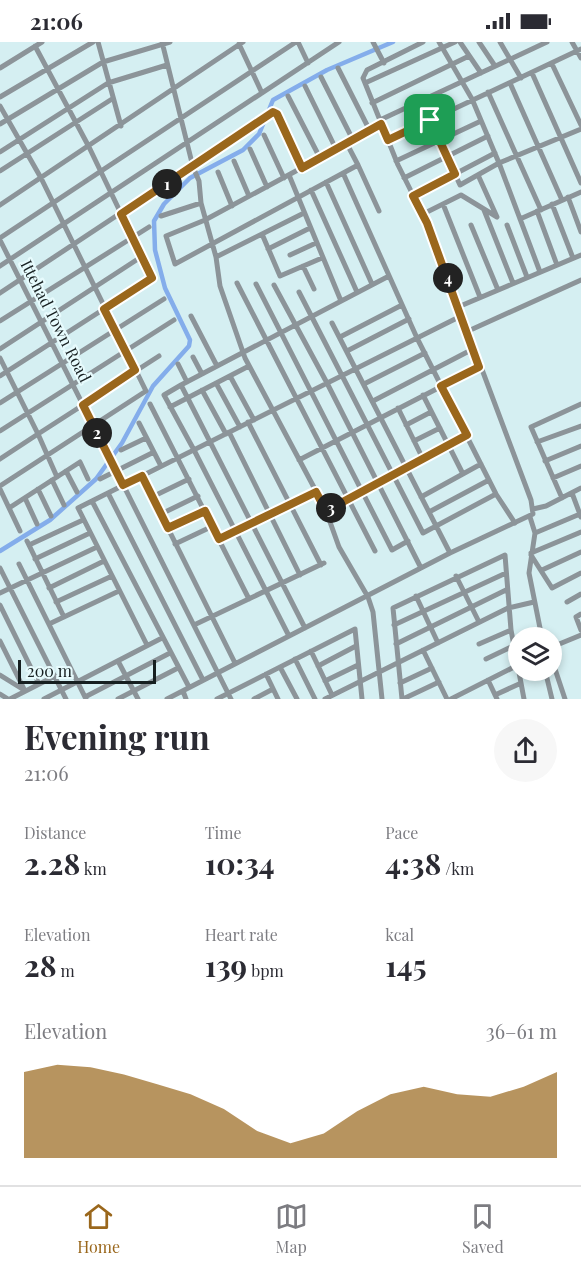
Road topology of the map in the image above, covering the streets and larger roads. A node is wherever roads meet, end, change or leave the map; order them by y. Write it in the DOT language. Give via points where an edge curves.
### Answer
graph roads {
  1 [pos="42,42"];
  2 [pos="93,42"];
  3 [pos="98,42"];
  4 [pos="170,42"];
  5 [pos="228,42"];
  6 [pos="297,42"];
  7 [pos="339,42"];
  8 [pos="423,42"];
  9 [pos="439,42"];
  10 [pos="455,42"];
  11 [pos="460,42"];
  12 [pos="479,42"];
  13 [pos="501,42"];
  14 [pos="547,42"];
  15 [pos="572,42"];
  16 [pos="241,43"];
  17 [pos="162,44"];
  18 [pos="35,46"];
  19 [pos="375,46"];
  20 [pos="442,48"];
  21 [pos="579,50"];
  22 [pos="230,51"];
  23 [pos="469,56"];
  24 [pos="581,58"];
  25 [pos="512,59"];
  26 [pos="103,62"];
  27 [pos="308,63"];
  28 [pos="384,63"];
  29 [pos="451,64"];
  30 [pos="552,64"];
  31 [pos="167,65"];
  32 [pos="495,66"];
  33 [pos="0,68"];
  34 [pos="338,68"];
  35 [pos="47,69"];
  36 [pos="252,71"];
  37 [pos="481,73"];
  38 [pos="532,73"];
  39 [pos="321,77"];
  40 [pos="521,78"];
  41 [pos="462,82"];
  42 [pos="108,83"];
  43 [pos="365,83"];
  44 [pos="510,83"];
  45 [pos="305,86"];
  46 [pos="58,88"];
  47 [pos="173,90"];
  48 [pos="488,92"];
  49 [pos="262,93"];
  50 [pos="288,96"];
  51 [pos="0,97"];
  52 [pos="112,99"];
  53 [pos="472,99"];
  54 [pos="372,103"];
  55 [pos="0,106"];
  56 [pos="68,109"];
  57 [pos="182,117"];
  58 [pos="8,120"];
  59 [pos="430,120"];
  60 [pos="380,122"];
  61 [pos="481,122"];
  62 [pos="76,123"];
  63 [pos="0,124"];
  64 [pos="121,126"];
  65 [pos="581,127"];
  66 [pos="370,131"];
  67 [pos="264,135"];
  68 [pos="488,136"];
  69 [pos="561,137"];
  70 [pos="439,139"];
  71 [pos="19,140"];
  72 [pos="354,140"];
  73 [pos="388,140"];
  74 [pos="188,142"];
  75 [pos="347,144"];
  76 [pos="540,146"];
  77 [pos="89,147"];
  78 [pos="250,149"];
  79 [pos="336,149"];
  80 [pos="0,152"];
  81 [pos="495,153"];
  82 [pos="27,154"];
  83 [pos="518,155"];
  84 [pos="447,156"];
  85 [pos="320,158"];
  86 [pos="234,161"];
  87 [pos="396,161"];
  88 [pos="500,163"];
  89 [pos="358,165"];
  90 [pos="302,168"];
  91 [pos="194,170"];
  92 [pos="0,171"];
  93 [pos="100,171"];
  94 [pos="218,171"];
  95 [pos="343,173"];
  96 [pos="455,174"];
  97 [pos="478,175"];
  98 [pos="286,177"];
  99 [pos="41,178"];
  100 [pos="404,178"];
  101 [pos="326,182"];
  102 [pos="581,183"];
  103 [pos="267,187"];
  104 [pos="311,190"];
  105 [pos="581,192"];
  106 [pos="111,193"];
  107 [pos="249,196"];
  108 [pos="413,196"];
  109 [pos="297,197"];
  110 [pos="565,199"];
  111 [pos="53,203"];
  112 [pos="201,203"];
  113 [pos="443,204"];
  114 [pos="552,204"];
  115 [pos="0,205"];
  116 [pos="232,206"];
  117 [pos="484,208"];
  118 [pos="539,210"];
  119 [pos="379,211"];
  120 [pos="304,213"];
  121 [pos="121,214"];
  122 [pos="423,214"];
  123 [pos="578,215"];
  124 [pos="161,216"];
  125 [pos="520,219"];
  126 [pos="205,220"];
  127 [pos="63,224"];
  128 [pos="471,225"];
  129 [pos="507,225"];
  130 [pos="149,227"];
  131 [pos="310,228"];
  132 [pos="581,232"];
  133 [pos="262,234"];
  134 [pos="132,238"];
  135 [pos="0,239"];
  136 [pos="212,243"];
  137 [pos="316,243"];
  138 [pos="74,245"];
  139 [pos="268,249"];
  140 [pos="290,255"];
  141 [pos="581,255"];
  142 [pos="141,257"];
  143 [pos="216,257"];
  144 [pos="322,258"];
  145 [pos="573,258"];
  146 [pos="10,260"];
  147 [pos="557,265"];
  148 [pos="0,266"];
  149 [pos="303,266"];
  150 [pos="84,268"];
  151 [pos="540,272"];
  152 [pos="389,276"];
  153 [pos="527,277"];
  154 [pos="20,280"];
  155 [pos="581,280"];
  156 [pos="237,283"];
  157 [pos="513,283"];
  158 [pos="256,284"];
  159 [pos="372,284"];
  160 [pos="274,285"];
  161 [pos="94,287"];
  162 [pos="314,289"];
  163 [pos="498,290"];
  164 [pos="299,292"];
  165 [pos="357,292"];
  166 [pos="0,293"];
  167 [pos="480,297"];
  168 [pos="164,299"];
  169 [pos="31,301"];
  170 [pos="341,301"];
  171 [pos="402,305"];
  172 [pos="458,307"];
  173 [pos="104,309"];
  174 [pos="191,316"];
  175 [pos="461,316"];
  176 [pos="312,317"];
  177 [pos="409,319"];
  178 [pos="174,320"];
  179 [pos="0,321"];
  180 [pos="41,322"];
  181 [pos="332,323"];
  182 [pos="297,324"];
  183 [pos="114,330"];
  184 [pos="282,332"];
  185 [pos="466,332"];
  186 [pos="340,336"];
  187 [pos="417,338"];
  188 [pos="266,341"];
  189 [pos="52,343"];
  190 [pos="0,349"];
  191 [pos="473,349"];
  192 [pos="125,351"];
  193 [pos="347,351"];
  194 [pos="244,353"];
  195 [pos="425,353"];
  196 [pos="159,356"];
  197 [pos="193,357"];
  198 [pos="0,358"];
  199 [pos="62,363"];
  200 [pos="178,364"];
  201 [pos="217,366"];
  202 [pos="249,366"];
  203 [pos="479,367"];
  204 [pos="356,368"];
  205 [pos="135,370"];
  206 [pos="434,370"];
  207 [pos="6,372"];
  208 [pos="202,374"];
  209 [pos="0,376"];
  210 [pos="230,376"];
  211 [pos="341,376"];
  212 [pos="184,383"];
  213 [pos="216,383"];
  214 [pos="327,383"];
  215 [pos="364,384"];
  216 [pos="73,385"];
  217 [pos="441,386"];
  218 [pos="202,390"];
  219 [pos="311,391"];
  220 [pos="16,392"];
  221 [pos="423,395"];
  222 [pos="188,398"];
  223 [pos="297,398"];
  224 [pos="373,401"];
  225 [pos="0,403"];
  226 [pos="150,404"];
  227 [pos="581,404"];
  228 [pos="83,405"];
  229 [pos="170,407"];
  230 [pos="398,408"];
  231 [pos="274,410"];
  232 [pos="431,412"];
  233 [pos="28,413"];
  234 [pos="381,417"];
  235 [pos="251,421"];
  236 [pos="139,423"];
  237 [pos="93,424"];
  238 [pos="366,425"];
  239 [pos="406,425"];
  240 [pos="581,426"];
  241 [pos="240,427"];
  242 [pos="440,428"];
  243 [pos="0,431"];
  244 [pos="352,432"];
  245 [pos="227,433"];
  246 [pos="38,434"];
  247 [pos="467,435"];
  248 [pos="147,438"];
  249 [pos="336,440"];
  250 [pos="211,441"];
  251 [pos="414,441"];
  252 [pos="537,442"];
  253 [pos="449,445"];
  254 [pos="581,446"];
  255 [pos="322,448"];
  256 [pos="121,450"];
  257 [pos="194,450"];
  258 [pos="154,452"];
  259 [pos="48,454"];
  260 [pos="178,458"];
  261 [pos="0,459"];
  262 [pos="423,459"];
  263 [pos="298,460"];
  264 [pos="545,461"];
  265 [pos="481,464"];
  266 [pos="161,466"];
  267 [pos="581,466"];
  268 [pos="406,468"];
  269 [pos="115,469"];
  270 [pos="66,471"];
  271 [pos="463,474"];
  272 [pos="392,475"];
  273 [pos="142,476"];
  274 [pos="553,478"];
  275 [pos="55,479"];
  276 [pos="87,479"];
  277 [pos="100,479"];
  278 [pos="189,479"];
  279 [pos="489,480"];
  280 [pos="378,483"];
  281 [pos="123,485"];
  282 [pos="0,488"];
  283 [pos="581,488"];
  284 [pos="38,489"];
  285 [pos="362,491"];
  286 [pos="77,492"];
  287 [pos="316,492"];
  288 [pos="108,493"];
  289 [pos="572,493"];
  290 [pos="496,494"];
  291 [pos="198,496"];
  292 [pos="152,497"];
  293 [pos="421,497"];
  294 [pos="25,498"];
  295 [pos="562,498"];
  296 [pos="348,499"];
  297 [pos="92,501"];
  298 [pos="64,505"];
  299 [pos="290,505"];
  300 [pos="9,508"];
  301 [pos="533,509"];
  302 [pos="205,511"];
  303 [pos="326,511"];
  304 [pos="429,512"];
  305 [pos="161,514"];
  306 [pos="270,515"];
  307 [pos="51,516"];
  308 [pos="580,516"];
  309 [pos="530,517"];
  310 [pos="83,520"];
  311 [pos="252,523"];
  312 [pos="515,523"];
  313 [pos="37,524"];
  314 [pos="213,526"];
  315 [pos="436,526"];
  316 [pos="168,528"];
  317 [pos="20,531"];
  318 [pos="236,531"];
  319 [pos="581,532"];
  320 [pos="90,533"];
  321 [pos="535,533"];
  322 [pos="219,539"];
  323 [pos="408,541"];
  324 [pos="175,544"];
  325 [pos="97,547"];
  326 [pos="375,551"];
  327 [pos="581,552"];
  328 [pos="450,553"];
  329 [pos="531,554"];
  330 [pos="35,559"];
  331 [pos="105,561"];
  332 [pos="19,564"];
  333 [pos="0,568"];
  334 [pos="422,568"];
  335 [pos="542,570"];
  336 [pos="42,573"];
  337 [pos="506,573"];
  338 [pos="581,573"];
  339 [pos="300,575"];
  340 [pos="112,576"];
  341 [pos="456,576"];
  342 [pos="27,579"];
  343 [pos="283,583"];
  344 [pos="9,587"];
  345 [pos="49,588"];
  346 [pos="506,590"];
  347 [pos="120,591"];
  348 [pos="266,591"];
  349 [pos="463,591"];
  350 [pos="0,593"];
  351 [pos="581,594"];
  352 [pos="416,596"];
  353 [pos="368,597"];
  354 [pos="249,599"];
  355 [pos="56,602"];
  356 [pos="534,602"];
  357 [pos="567,602"];
  358 [pos="0,605"];
  359 [pos="471,607"];
  360 [pos="508,608"];
  361 [pos="423,611"];
  362 [pos="581,614"];
  363 [pos="64,617"];
  364 [pos="212,617"];
  365 [pos="479,622"];
  366 [pos="49,624"];
  367 [pos="194,625"];
  368 [pos="394,625"];
  369 [pos="431,627"];
  370 [pos="511,627"];
  371 [pos="540,627"];
  372 [pos="305,628"];
  373 [pos="581,630"];
  374 [pos="508,631"];
  375 [pos="581,635"];
  376 [pos="289,636"];
  377 [pos="162,638"];
  378 [pos="0,641"];
  379 [pos="438,643"];
  380 [pos="562,643"];
  381 [pos="396,644"];
  382 [pos="479,644"];
  383 [pos="147,645"];
  384 [pos="356,646"];
  385 [pos="508,648"];
  386 [pos="423,650"];
  387 [pos="311,651"];
  388 [pos="170,653"];
  389 [pos="295,659"];
  390 [pos="486,659"];
  391 [pos="118,661"];
  392 [pos="235,663"];
  393 [pos="397,663"];
  394 [pos="358,664"];
  395 [pos="318,666"];
  396 [pos="280,667"];
  397 [pos="178,668"];
  398 [pos="432,668"];
  399 [pos="508,670"];
  400 [pos="218,672"];
  401 [pos="378,673"];
  402 [pos="266,674"];
  403 [pos="0,675"];
  404 [pos="54,676"];
  405 [pos="126,676"];
  406 [pos="203,680"];
  407 [pos="488,680"];
  408 [pos="325,681"];
  409 [pos="519,681"];
  410 [pos="548,681"];
  411 [pos="559,681"];
  412 [pos="77,682"];
  413 [pos="360,682"];
  414 [pos="439,682"];
  415 [pos="400,683"];
  416 [pos="39,684"];
  417 [pos="519,684"];
  418 [pos="189,687"];
  419 [pos="273,689"];
  420 [pos="61,690"];
  421 [pos="25,691"];
  422 [pos="134,691"];
  423 [pos="183,691"];
  424 [pos="0,694"];
  425 [pos="332,695"];
  426 [pos="230,696"];
  427 [pos="496,697"];
  428 [pos="86,698"];
  429 [pos="9,699"];
  430 [pos="44,699"];
  431 [pos="66,699"];
  432 [pos="118,699"];
  433 [pos="138,699"];
  434 [pos="167,699"];
  435 [pos="186,699"];
  436 [pos="217,699"];
  437 [pos="254,699"];
  438 [pos="278,699"];
  439 [pos="297,699"];
  440 [pos="315,699"];
  441 [pos="325,699"];
  442 [pos="362,699"];
  443 [pos="382,699"];
  444 [pos="403,699"];
  445 [pos="449,699"];
  446 [pos="523,699"];
  447 [pos="552,699"];
  448 [pos="565,699"];
  1 -- 18 [label="street"];
  2 -- 35 [label="street"];
  3 -- 26 [label="street"];
  4 -- 17 [label="street"];
  5 -- 22 [label="street"];
  6 -- 27 [label="street"];
  6 -- 36 [label="street"];
  7 -- 27 [label="street"];
  8 -- 28 [label="street"];
  9 -- 20 [label="street"];
  10 -- 20 [label="street"];
  11 -- 23 [label="street"];
  12 -- 32 [label="street"];
  13 -- 25 [label="street"];
  14 -- 25 [label="street"];
  15 -- 21 [label="street"];
  16 -- 22 [label="street"];
  16 -- 36 [label="street"];
  17 -- 26 [label="street"];
  17 -- 31 [label="street"];
  18 -- 33 [label="street"];
  18 -- 35 [label="street"];
  19 -- 28 [label="street"];
  20 -- 29 [label="street"];
  20 -- 43 [label="street"];
  21 -- 24 [label="street"];
  21 -- 30 [label="street"];
  22 -- 47 [label="street"];
  23 -- 29 [label="street"];
  23 -- 37 [label="street"];
  25 -- 32 [label="street"];
  25 -- 40 [label="street"];
  26 -- 42 [label="street"];
  26 -- 46 [label="street"];
  27 -- 49 [label="street"];
  28 -- 43 [label="street" via="367,70"];
  29 -- 41 [label="street"];
  29 -- 54 [label="street"];
  30 -- 38 [label="street"];
  30 -- 65 [label="street"];
  31 -- 42 [label="street"];
  31 -- 47 [label="street"];
  32 -- 37 [label="street"];
  34 -- 66 [label="street"];
  35 -- 46 [label="street"];
  35 -- 51 [label="street"];
  36 -- 49 [label="street"];
  36 -- 57 [label="street"];
  37 -- 41 [label="street"];
  38 -- 40 [label="street"];
  38 -- 69 [label="street"];
  39 -- 72 [label="street"];
  40 -- 44 [label="street"];
  41 -- 53 [label="street"];
  41 -- 60 [label="street"];
  42 -- 52 [label="street"];
  42 -- 56 [label="street"];
  43 -- 54 [label="street"];
  44 -- 48 [label="street"];
  44 -- 76 [label="street"];
  45 -- 79 [label="street"];
  46 -- 56 [label="street"];
  46 -- 58 [label="street"];
  47 -- 57 [label="street"];
  47 -- 64 [label="street"];
  48 -- 53 [label="street"];
  48 -- 83 [label="street"];
  49 -- 74 [label="street"];
  50 -- 85 [label="street"];
  52 -- 62 [label="street"];
  52 -- 64 [label="street"];
  53 -- 59 [label="street"];
  53 -- 61 [label="street"];
  54 -- 60 [label="street"];
  55 -- 58 [label="street"];
  56 -- 62 [label="street"];
  56 -- 71 [label="street"];
  57 -- 74 [label="street"];
  57 -- 93 [label="street"];
  58 -- 63 [label="street"];
  58 -- 71 [label="street"];
  59 -- 70 [label="street"];
  59 -- 73 [label="street"];
  60 -- 66 [label="street"];
  60 -- 73 [label="street"];
  61 -- 68 [label="street"];
  61 -- 70 [label="street"];
  62 -- 77 [label="street"];
  62 -- 82 [label="street"];
  64 -- 77 [label="street"];
  65 -- 69 [label="street"];
  66 -- 72 [label="street"];
  67 -- 98 [label="street"];
  68 -- 81 [label="street"];
  68 -- 84 [label="street"];
  69 -- 76 [label="street"];
  69 -- 102 [label="street"];
  70 -- 84 [label="street"];
  70 -- 87 [label="street"];
  71 -- 80 [label="street"];
  71 -- 82 [label="street"];
  72 -- 75 [label="street"];
  73 -- 87 [label="street"];
  74 -- 91 [label="street"];
  74 -- 106 [label="street"];
  75 -- 79 [label="street"];
  75 -- 89 [label="street"];
  76 -- 83 [label="street"];
  76 -- 110 [label="street"];
  77 -- 93 [label="street"];
  77 -- 99 [label="street"];
  78 -- 103 [label="street"];
  79 -- 85 [label="street"];
  81 -- 88 [label="street"];
  81 -- 96 [label="street"];
  82 -- 92 [label="street"];
  82 -- 99 [label="street"];
  83 -- 88 [label="street"];
  83 -- 118 [label="street"];
  84 -- 96 [label="street"];
  84 -- 100 [label="street"];
  85 -- 90 [label="street"];
  86 -- 107 [label="street"];
  87 -- 100 [label="street"];
  88 -- 97 [label="street"];
  88 -- 125 [label="street"];
  89 -- 95 [label="street"];
  89 -- 119 [label="street"];
  90 -- 91 [label="street" via="273,112"];
  90 -- 98 [label="street"];
  91 -- 112 [label="street"];
  91 -- 121 [label="street"];
  93 -- 106 [label="street"];
  93 -- 111 [label="street"];
  94 -- 116 [label="street"];
  95 -- 101 [label="street"];
  95 -- 152 [label="street"];
  96 -- 97 [label="street" via="460,185"];
  96 -- 108 [label="street"];
  97 -- 117 [label="street" via="497,216"];
  98 -- 103 [label="street"];
  98 -- 109 [label="street"];
  99 -- 111 [label="street"];
  99 -- 115 [label="street"];
  100 -- 108 [label="street"];
  101 -- 104 [label="street"];
  101 -- 159 [label="street"];
  103 -- 107 [label="street"];
  104 -- 109 [label="street"];
  104 -- 165 [label="street"];
  105 -- 110 [label="street"];
  106 -- 121 [label="street"];
  106 -- 127 [label="street"];
  107 -- 116 [label="street"];
  108 -- 122 [label="street"];
  109 -- 120 [label="street"];
  109 -- 136 [label="street"];
  110 -- 114 [label="street"];
  110 -- 123 [label="street"];
  111 -- 127 [label="street"];
  111 -- 135 [label="street"];
  112 -- 124 [label="street"];
  112 -- 126 [label="street"];
  113 -- 117 [label="street" via="461,195"];
  113 -- 122 [label="street"];
  113 -- 167 [label="street"];
  114 -- 118 [label="street"];
  114 -- 145 [label="street"];
  116 -- 126 [label="street"];
  117 -- 157 [label="street"];
  118 -- 125 [label="street"];
  118 -- 147 [label="street"];
  120 -- 131 [label="street"];
  120 -- 133 [label="street"];
  121 -- 134 [label="street"];
  121 -- 138 [label="street"];
  122 -- 172 [label="street"];
  123 -- 132 [label="street"];
  125 -- 151 [label="street"];
  126 -- 136 [label="street"];
  126 -- 136 [label="street" via="166,236 175,264"];
  127 -- 138 [label="street"];
  127 -- 146 [label="street"];
  128 -- 163 [label="street"];
  129 -- 153 [label="street"];
  130 -- 134 [label="street"];
  131 -- 137 [label="street"];
  131 -- 139 [label="street"];
  133 -- 139 [label="street"];
  133 -- 143 [label="street"];
  134 -- 142 [label="street"];
  134 -- 150 [label="street"];
  135 -- 146 [label="street, Ittehad Town Road"];
  136 -- 143 [label="street"];
  137 -- 140 [label="street"];
  137 -- 144 [label="street"];
  138 -- 150 [label="street"];
  138 -- 154 [label="street"];
  139 -- 149 [label="street" via="280,276"];
  141 -- 145 [label="street"];
  142 -- 161 [label="street"];
  142 -- 173 [label="street" via="152,278"];
  143 -- 194 [label="street" via="220,286"];
  144 -- 149 [label="street"];
  144 -- 170 [label="street"];
  145 -- 147 [label="street"];
  146 -- 148 [label="street"];
  146 -- 154 [label="street, Ittehad Town Road"];
  147 -- 151 [label="street"];
  149 -- 162 [label="street"];
  150 -- 161 [label="street"];
  150 -- 169 [label="street"];
  151 -- 153 [label="street"];
  152 -- 159 [label="street"];
  152 -- 171 [label="street"];
  153 -- 157 [label="street"];
  154 -- 166 [label="street"];
  154 -- 169 [label="street, Ittehad Town Road"];
  155 -- 185 [label="street"];
  156 -- 188 [label="street"];
  157 -- 163 [label="street"];
  158 -- 184 [label="street"];
  159 -- 165 [label="street"];
  160 -- 182 [label="street"];
  161 -- 173 [label="street"];
  161 -- 180 [label="street"];
  163 -- 167 [label="street"];
  164 -- 176 [label="street"];
  165 -- 170 [label="street"];
  167 -- 172 [label="street"];
  168 -- 183 [label="street"];
  169 -- 179 [label="street"];
  169 -- 180 [label="street, Ittehad Town Road"];
  170 -- 176 [label="street"];
  171 -- 177 [label="street"];
  171 -- 186 [label="street"];
  172 -- 175 [label="street"];
  173 -- 183 [label="street"];
  173 -- 189 [label="street"];
  174 -- 201 [label="street"];
  175 -- 185 [label="street"];
  175 -- 187 [label="street"];
  176 -- 182 [label="street"];
  176 -- 211 [label="street"];
  177 -- 187 [label="street"];
  177 -- 193 [label="street"];
  178 -- 192 [label="street"];
  180 -- 189 [label="street, Ittehad Town Road"];
  180 -- 190 [label="street"];
  181 -- 186 [label="street"];
  182 -- 184 [label="street"];
  182 -- 214 [label="street"];
  183 -- 192 [label="street"];
  183 -- 199 [label="street"];
  184 -- 188 [label="street"];
  184 -- 219 [label="street"];
  185 -- 191 [label="street"];
  186 -- 193 [label="street"];
  187 -- 195 [label="street"];
  187 -- 204 [label="street"];
  188 -- 194 [label="street"];
  188 -- 223 [label="street"];
  189 -- 199 [label="street, Ittehad Town Road"];
  189 -- 207 [label="street"];
  191 -- 203 [label="street"];
  191 -- 206 [label="street"];
  192 -- 205 [label="street"];
  192 -- 216 [label="street"];
  193 -- 204 [label="street"];
  194 -- 201 [label="street"];
  194 -- 202 [label="street"];
  195 -- 206 [label="street"];
  195 -- 215 [label="street"];
  196 -- 205 [label="street"];
  197 -- 208 [label="street"];
  198 -- 207 [label="street"];
  199 -- 216 [label="street, Ittehad Town Road"];
  199 -- 220 [label="street"];
  200 -- 212 [label="street"];
  201 -- 208 [label="street"];
  202 -- 210 [label="street"];
  202 -- 231 [label="street"];
  203 -- 217 [label="street"];
  203 -- 301 [label="street"];
  204 -- 211 [label="street"];
  204 -- 215 [label="street"];
  205 -- 228 [label="street"];
  205 -- 237 [label="street" via="146,391"];
  206 -- 217 [label="street"];
  206 -- 224 [label="street"];
  207 -- 209 [label="street"];
  207 -- 220 [label="street"];
  208 -- 212 [label="street"];
  210 -- 213 [label="street"];
  210 -- 235 [label="street"];
  211 -- 214 [label="street"];
  211 -- 238 [label="street"];
  212 -- 222 [label="street"];
  212 -- 229 [label="street" via="164,395"];
  213 -- 218 [label="street"];
  213 -- 241 [label="street"];
  214 -- 219 [label="street"];
  214 -- 244 [label="street"];
  215 -- 224 [label="street"];
  216 -- 228 [label="street, Ittehad Town Road"];
  216 -- 233 [label="street"];
  217 -- 221 [label="street"];
  217 -- 247 [label="street"];
  218 -- 222 [label="street"];
  218 -- 245 [label="street"];
  219 -- 223 [label="street"];
  219 -- 249 [label="street"];
  220 -- 225 [label="street"];
  220 -- 233 [label="street"];
  221 -- 230 [label="street"];
  221 -- 232 [label="street"];
  222 -- 229 [label="street"];
  222 -- 250 [label="street"];
  223 -- 231 [label="street"];
  223 -- 255 [label="street"];
  224 -- 234 [label="street"];
  226 -- 260 [label="street"];
  227 -- 252 [label="street" via="531,427"];
  228 -- 237 [label="street, Ittehad Town Road"];
  228 -- 246 [label="street"];
  229 -- 257 [label="street"];
  230 -- 234 [label="street"];
  230 -- 239 [label="street"];
  231 -- 235 [label="street"];
  231 -- 263 [label="street"];
  232 -- 239 [label="street"];
  232 -- 242 [label="street"];
  233 -- 243 [label="street"];
  233 -- 246 [label="street"];
  234 -- 238 [label="street"];
  234 -- 268 [label="street"];
  235 -- 241 [label="street"];
  235 -- 299 [label="street"];
  236 -- 248 [label="street"];
  237 -- 259 [label="street"];
  237 -- 269 [label="street, Ittehad Town Road"];
  238 -- 244 [label="street"];
  238 -- 272 [label="street"];
  239 -- 251 [label="street"];
  240 -- 252 [label="street"];
  241 -- 245 [label="street"];
  242 -- 251 [label="street"];
  242 -- 253 [label="street"];
  244 -- 249 [label="street"];
  244 -- 280 [label="street"];
  245 -- 250 [label="street"];
  245 -- 306 [label="street"];
  246 -- 259 [label="street"];
  246 -- 261 [label="street"];
  247 -- 253 [label="street"];
  247 -- 265 [label="street"];
  248 -- 256 [label="street"];
  248 -- 258 [label="street"];
  249 -- 255 [label="street"];
  249 -- 285 [label="street"];
  250 -- 257 [label="street"];
  250 -- 311 [label="street"];
  251 -- 262 [label="street"];
  252 -- 264 [label="street"];
  253 -- 262 [label="street"];
  253 -- 271 [label="street"];
  254 -- 264 [label="street"];
  255 -- 263 [label="street"];
  255 -- 296 [label="street"];
  257 -- 260 [label="street"];
  257 -- 318 [label="street"];
  258 -- 266 [label="street"];
  258 -- 269 [label="street"];
  259 -- 275 [label="street"];
  259 -- 282 [label="street"];
  260 -- 266 [label="street"];
  260 -- 278 [label="street"];
  262 -- 268 [label="street"];
  263 -- 287 [label="street"];
  264 -- 274 [label="street"];
  265 -- 271 [label="street"];
  265 -- 279 [label="street"];
  266 -- 273 [label="street"];
  267 -- 274 [label="street"];
  268 -- 272 [label="street"];
  268 -- 293 [label="street"];
  269 -- 277 [label="street"];
  269 -- 281 [label="street, Ittehad Town Road"];
  270 -- 275 [label="street"];
  270 -- 276 [label="street" via="80,462"];
  270 -- 286 [label="street"];
  271 -- 293 [label="street"];
  272 -- 280 [label="street"];
  272 -- 315 [label="street" via="423,533"];
  273 -- 281 [label="street"];
  273 -- 292 [label="street"];
  274 -- 295 [label="street"];
  275 -- 284 [label="street"];
  275 -- 298 [label="street"];
  278 -- 291 [label="street"];
  278 -- 292 [label="street"];
  279 -- 290 [label="street"];
  279 -- 304 [label="street"];
  280 -- 285 [label="street"];
  280 -- 323 [label="street"];
  281 -- 288 [label="street"];
  281 -- 367 [label="street, Ittehad Town Road"];
  282 -- 300 [label="street"];
  283 -- 289 [label="street"];
  284 -- 294 [label="street"];
  284 -- 307 [label="street"];
  285 -- 296 [label="street"];
  285 -- 323 [label="street" via="392,550"];
  287 -- 299 [label="street"];
  287 -- 303 [label="street"];
  288 -- 297 [label="street"];
  288 -- 406 [label="street"];
  289 -- 295 [label="street"];
  289 -- 308 [label="street"];
  290 -- 312 [label="street"];
  290 -- 315 [label="street"];
  291 -- 302 [label="street"];
  291 -- 305 [label="street"];
  292 -- 305 [label="street"];
  293 -- 304 [label="street"];
  294 -- 300 [label="street"];
  294 -- 313 [label="street"];
  295 -- 301 [label="street"];
  296 -- 303 [label="street"];
  296 -- 326 [label="street"];
  297 -- 310 [label="street" via="78,508"];
  297 -- 377 [label="street"];
  299 -- 306 [label="street"];
  299 -- 339 [label="street" via="322,564"];
  300 -- 317 [label="street"];
  301 -- 309 [label="street"];
  302 -- 314 [label="street"];
  302 -- 316 [label="street"];
  303 -- 353 [label="street" via="339,547"];
  304 -- 315 [label="street"];
  305 -- 316 [label="street"];
  306 -- 311 [label="street"];
  306 -- 339 [label="street"];
  308 -- 321 [label="street"];
  309 -- 312 [label="street"];
  309 -- 321 [label="street"];
  310 -- 320 [label="street"];
  310 -- 330 [label="street" via="28,543"];
  311 -- 318 [label="street"];
  311 -- 343 [label="street"];
  312 -- 328 [label="street"];
  314 -- 322 [label="street"];
  314 -- 324 [label="street"];
  315 -- 328 [label="street"];
  316 -- 324 [label="street"];
  318 -- 322 [label="street"];
  318 -- 348 [label="street"];
  319 -- 329 [label="street"];
  320 -- 325 [label="street"];
  320 -- 330 [label="street"];
  321 -- 329 [label="street"];
  322 -- 354 [label="street"];
  323 -- 334 [label="street"];
  324 -- 364 [label="street"];
  325 -- 331 [label="street"];
  325 -- 336 [label="street"];
  327 -- 335 [label="street"];
  328 -- 334 [label="street"];
  329 -- 335 [label="street"];
  329 -- 356 [label="street" via="529,573"];
  330 -- 336 [label="street"];
  331 -- 340 [label="street"];
  331 -- 345 [label="street"];
  332 -- 342 [label="street"];
  333 -- 344 [label="street"];
  334 -- 353 [label="street"];
  335 -- 338 [label="street" via="552,588"];
  336 -- 342 [label="street"];
  336 -- 345 [label="street"];
  337 -- 341 [label="street" via="505,555"];
  337 -- 346 [label="street"];
  337 -- 349 [label="street"];
  339 -- 343 [label="street"];
  340 -- 347 [label="street"];
  340 -- 355 [label="street"];
  341 -- 349 [label="street"];
  341 -- 352 [label="street"];
  342 -- 344 [label="street"];
  342 -- 366 [label="street"];
  343 -- 348 [label="street"];
  343 -- 372 [label="street"];
  344 -- 350 [label="street"];
  344 -- 404 [label="street"];
  345 -- 355 [label="street"];
  346 -- 359 [label="street"];
  346 -- 360 [label="street"];
  347 -- 363 [label="street"];
  347 -- 383 [label="street"];
  348 -- 354 [label="street"];
  348 -- 376 [label="street"];
  349 -- 359 [label="street"];
  349 -- 361 [label="street"];
  351 -- 357 [label="street"];
  352 -- 361 [label="street"];
  352 -- 368 [label="street" via="393,608"];
  353 -- 372 [label="street"];
  353 -- 401 [label="street" via="373,612"];
  354 -- 364 [label="street"];
  355 -- 363 [label="street"];
  356 -- 360 [label="street"];
  356 -- 371 [label="street"];
  358 -- 416 [label="street"];
  359 -- 365 [label="street"];
  359 -- 369 [label="street"];
  360 -- 365 [label="street"];
  360 -- 370 [label="street"];
  361 -- 368 [label="street"];
  361 -- 369 [label="street"];
  362 -- 373 [label="street" via="576,617"];
  363 -- 366 [label="street"];
  364 -- 367 [label="street"];
  364 -- 392 [label="street"];
  365 -- 379 [label="street"];
  366 -- 412 [label="street"];
  367 -- 400 [label="street, Ittehad Town Road"];
  368 -- 381 [label="street"];
  369 -- 379 [label="street"];
  369 -- 381 [label="street"];
  372 -- 376 [label="street"];
  374 -- 382 [label="street"];
  375 -- 380 [label="street"];
  376 -- 392 [label="street"];
  377 -- 383 [label="street"];
  377 -- 388 [label="street"];
  378 -- 421 [label="street"];
  379 -- 386 [label="street"];
  381 -- 393 [label="street"];
  383 -- 391 [label="street"];
  384 -- 387 [label="street" via="355,629"];
  384 -- 394 [label="street"];
  384 -- 395 [label="street"];
  385 -- 390 [label="street"];
  386 -- 393 [label="street"];
  386 -- 398 [label="street"];
  387 -- 389 [label="street"];
  387 -- 395 [label="street"];
  388 -- 397 [label="street"];
  388 -- 405 [label="street"];
  389 -- 396 [label="street"];
  389 -- 440 [label="street"];
  391 -- 405 [label="street"];
  391 -- 412 [label="street"];
  392 -- 400 [label="street"];
  393 -- 401 [label="street"];
  393 -- 415 [label="street"];
  394 -- 408 [label="street"];
  394 -- 413 [label="street"];
  395 -- 408 [label="street"];
  396 -- 402 [label="street"];
  396 -- 439 [label="street"];
  397 -- 418 [label="street"];
  397 -- 422 [label="street"];
  398 -- 414 [label="street"];
  398 -- 415 [label="street"];
  399 -- 407 [label="street"];
  400 -- 406 [label="street"];
  400 -- 426 [label="street, Ittehad Town Road"];
  401 -- 413 [label="street"];
  401 -- 443 [label="street"];
  402 -- 419 [label="street"];
  402 -- 426 [label="street"];
  403 -- 421 [label="street"];
  404 -- 416 [label="street"];
  404 -- 420 [label="street"];
  405 -- 422 [label="street"];
  405 -- 428 [label="street"];
  406 -- 418 [label="street"];
  407 -- 427 [label="street"];
  407 -- 445 [label="street"];
  408 -- 425 [label="street"];
  409 -- 417 [label="street"];
  410 -- 447 [label="street"];
  411 -- 448 [label="street"];
  412 -- 420 [label="street"];
  412 -- 428 [label="street"];
  413 -- 425 [label="street"];
  413 -- 442 [label="street"];
  414 -- 444 [label="street"];
  414 -- 445 [label="street"];
  415 -- 444 [label="street"];
  416 -- 421 [label="street"];
  417 -- 427 [label="street"];
  417 -- 446 [label="street"];
  418 -- 423 [label="street"];
  419 -- 437 [label="street"];
  419 -- 438 [label="street"];
  420 -- 430 [label="street"];
  420 -- 431 [label="street"];
  421 -- 429 [label="street"];
  422 -- 432 [label="street"];
  422 -- 433 [label="street"];
  423 -- 434 [label="street"];
  423 -- 435 [label="street"];
  424 -- 429 [label="street"];
  425 -- 441 [label="street"];
  426 -- 436 [label="street"];
}
